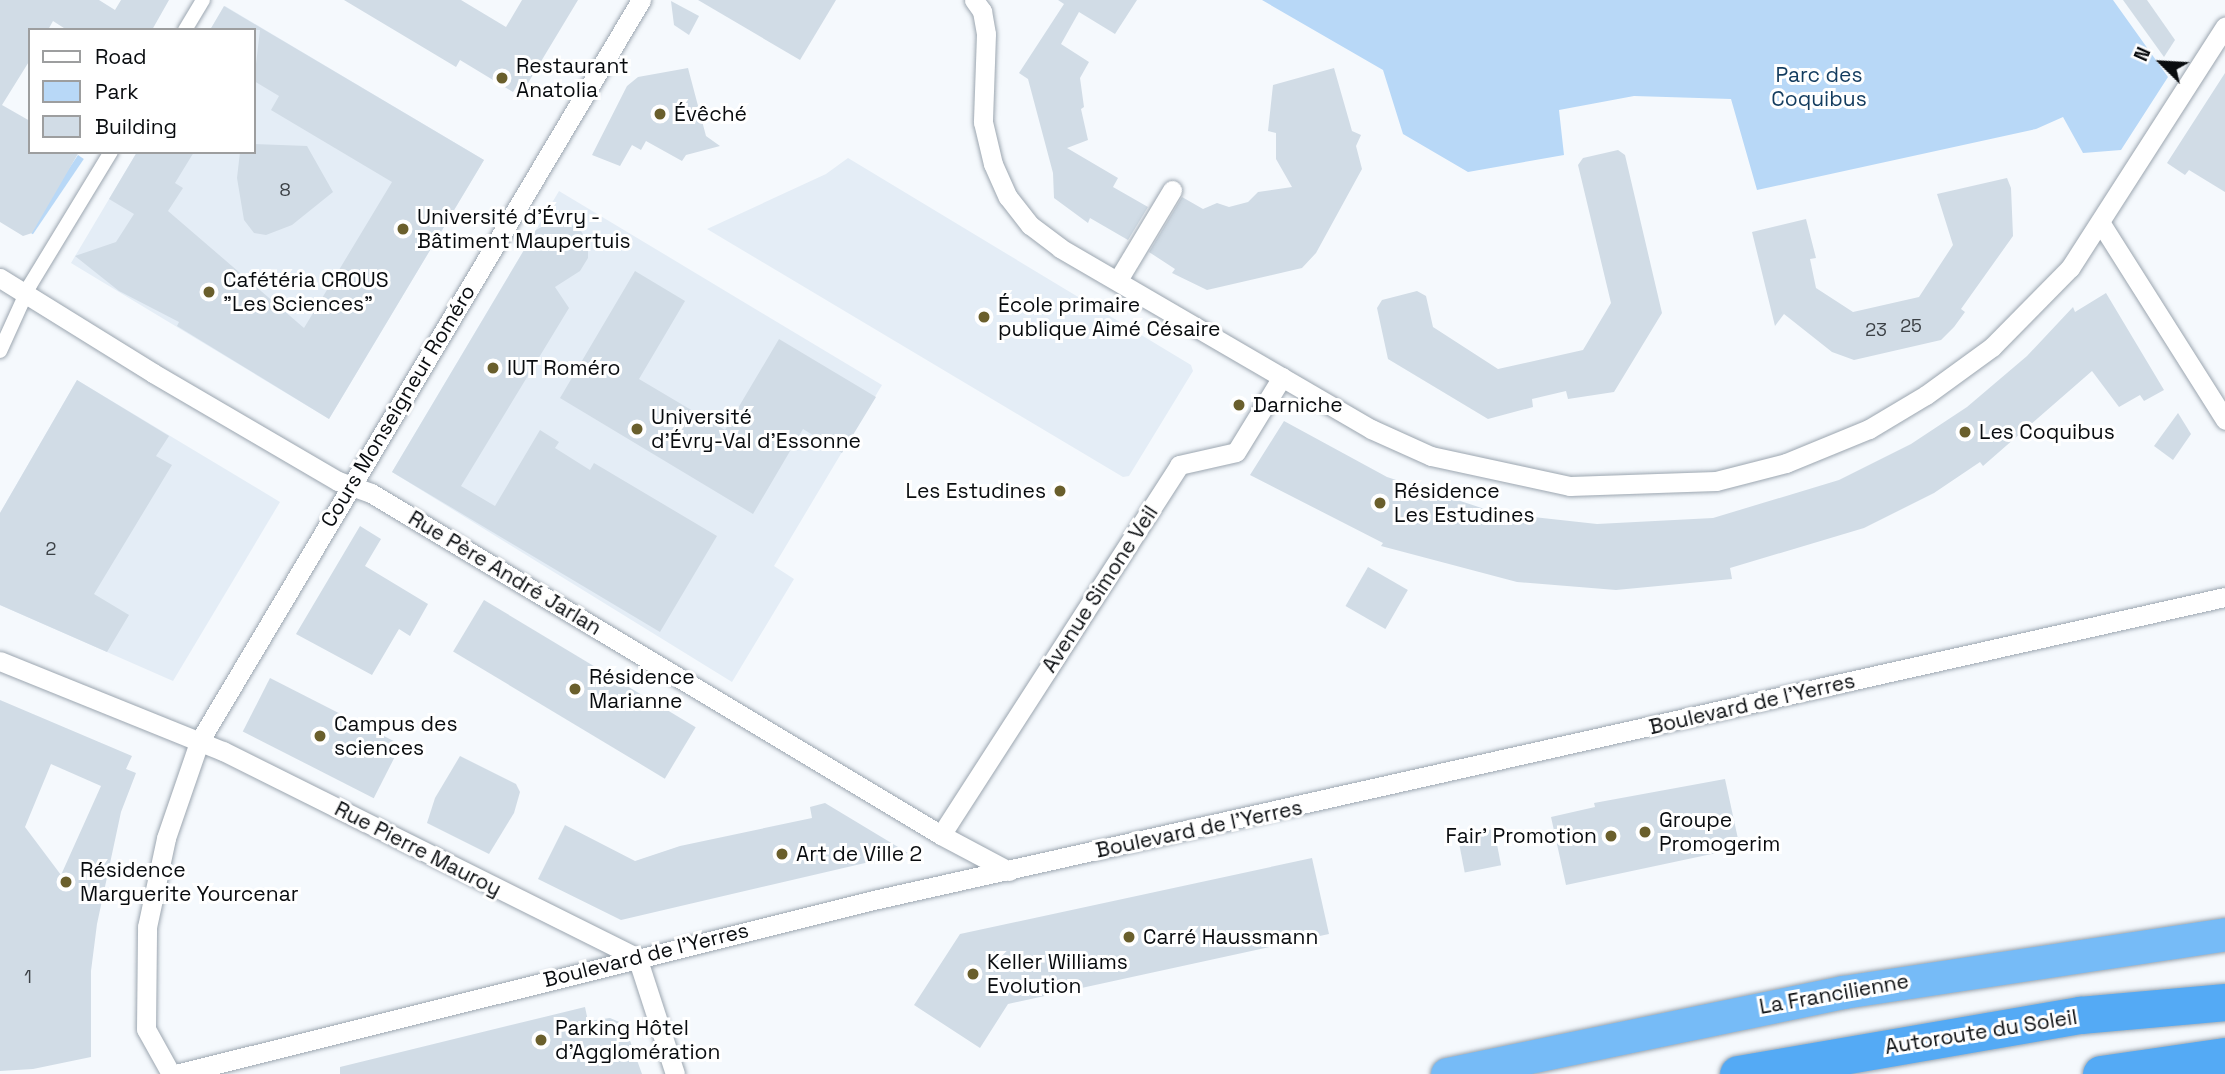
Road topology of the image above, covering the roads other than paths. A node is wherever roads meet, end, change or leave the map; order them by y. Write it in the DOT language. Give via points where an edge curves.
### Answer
graph roads {
  1 [pos="203,0"];
  2 [pos="641,0"];
  3 [pos="974,0"];
  4 [pos="2225,27"];
  5 [pos="186,28"];
  6 [pos="110,154"];
  7 [pos="1172,190"];
  8 [pos="2100,222"];
  9 [pos="0,278"];
  10 [pos="1118,280"];
  11 [pos="25,294"];
  12 [pos="0,351"];
  13 [pos="1282,377"];
  14 [pos="2225,420"];
  15 [pos="350,486"];
  16 [pos="2225,597"];
  17 [pos="0,660"];
  18 [pos="199,742"];
  19 [pos="941,835"];
  20 [pos="1009,871"];
  21 [pos="2225,934"];
  22 [pos="637,957"];
  23 [pos="2225,1002"];
  24 [pos="2225,1056"];
  25 [pos="174,1074"];
  26 [pos="675,1074"];
  27 [pos="1447,1074"];
  28 [pos="1738,1074"];
  29 [pos="2101,1074"];
  1 -- 5 [label="street"];
  2 -- 15 [label="street, Cours Monseigneur Roméro"];
  3 -- 10 [label="street" via="982,11 986,34 983,121 993,164 1008,197 1030,225 1060,248"];
  4 -- 8 [label="street"];
  6 -- 11 [label="street"];
  7 -- 10 [label="street"];
  8 -- 13 [label="street" via="2070,268 1992,346 1926,395 1869,429 1786,463 1716,481 1570,486 1495,473 1431,456 1371,429"];
  8 -- 14 [label="street"];
  9 -- 11 [label="street, Rue Père André Jarlan"];
  10 -- 13 [label="street"];
  11 -- 12 [label="street"];
  11 -- 15 [label="street, Rue Père André Jarlan"];
  13 -- 19 [label="street, Avenue Simone Veil" via="1236,452 1179,466"];
  15 -- 18 [label="street, Cours Monseigneur Roméro"];
  15 -- 19 [label="street, Rue Père André Jarlan" via="371,493"];
  16 -- 20 [label="street, Boulevard de l'Yerres"];
  17 -- 18 [label="street, Rue Pierre Mauroy"];
  18 -- 22 [label="street, Rue Pierre Mauroy"];
  18 -- 25 [label="street, Cours Monseigneur Roméro" via="169,828 147,927 146,1029"];
  19 -- 20 [label="street, Rue Père André Jarlan"];
  20 -- 22 [label="street, Boulevard de l'Yerres"];
  21 -- 27 [label="highway, La Francilienne" via="1843,992"];
  22 -- 25 [label="street, Boulevard de l'Yerres"];
  22 -- 26 [label="street"];
  23 -- 28 [label="highway, Autoroute du Soleil" via="2080,1015"];
  24 -- 29 [label="highway"];
}
